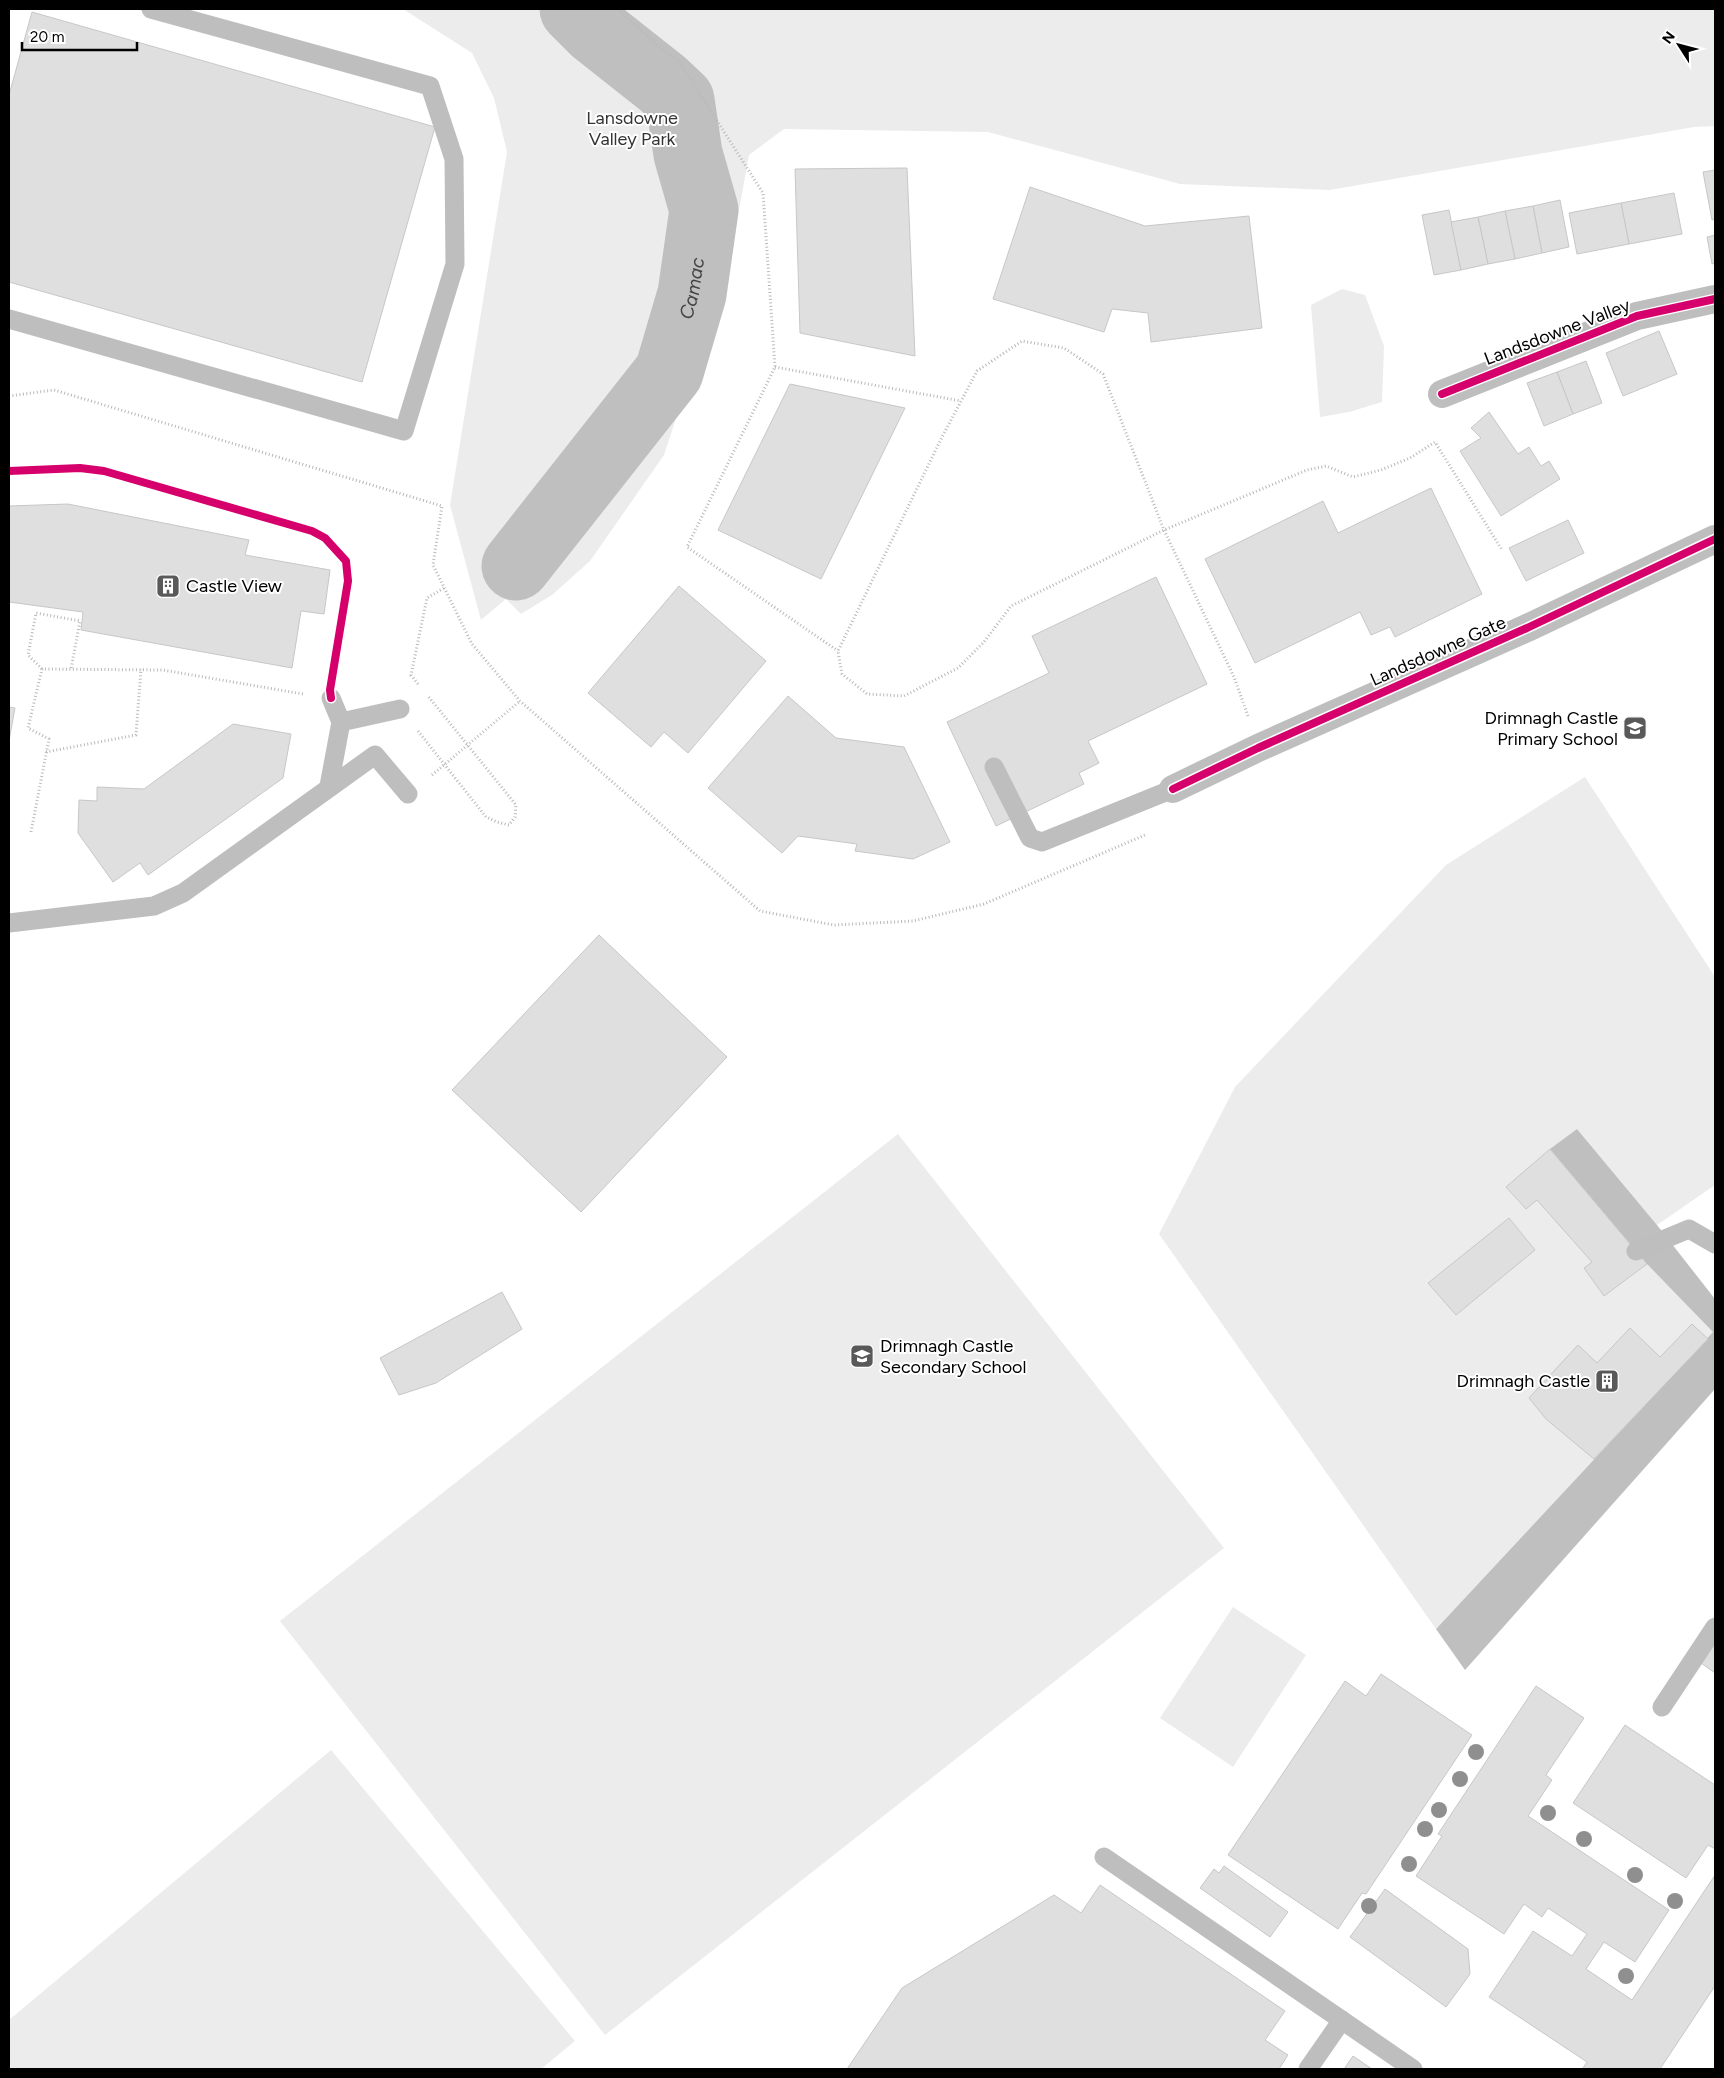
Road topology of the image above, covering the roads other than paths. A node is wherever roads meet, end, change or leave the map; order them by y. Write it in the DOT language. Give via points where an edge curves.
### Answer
graph roads {
  1 [pos="151,9"];
  2 [pos="1715,299"];
  3 [pos="9,319"];
  4 [pos="1442,394"];
  5 [pos="1715,540"];
  6 [pos="331,698"];
  7 [pos="400,709"];
  8 [pos="341,722"];
  9 [pos="994,767"];
  10 [pos="329,786"];
  11 [pos="1173,789"];
  12 [pos="408,794"];
  13 [pos="9,923"];
  14 [pos="1715,1244"];
  15 [pos="1636,1251"];
  16 [pos="1715,1627"];
  17 [pos="1662,1707"];
  18 [pos="1104,1857"];
  19 [pos="1342,2020"];
  20 [pos="1308,2069"];
  21 [pos="1414,2069"];
  1 -- 3 [label="lane" via="430,86 454,159 454,264 404,431"];
  2 -- 4 [label="street, Landsdowne Valley" via="1637,316"];
  5 -- 11 [label="street, Landsdowne Gate"];
  6 -- 8 [label="lane"];
  7 -- 8 [label="lane"];
  8 -- 10 [label="lane"];
  9 -- 11 [label="lane" via="1030,838 1042,842"];
  10 -- 12 [label="lane" via="375,755"];
  10 -- 13 [label="lane" via="183,893 154,906"];
  14 -- 15 [label="lane" via="1689,1229"];
  16 -- 17 [label="lane"];
  18 -- 19 [label="lane"];
  19 -- 20 [label="lane"];
  19 -- 21 [label="lane"];
}
